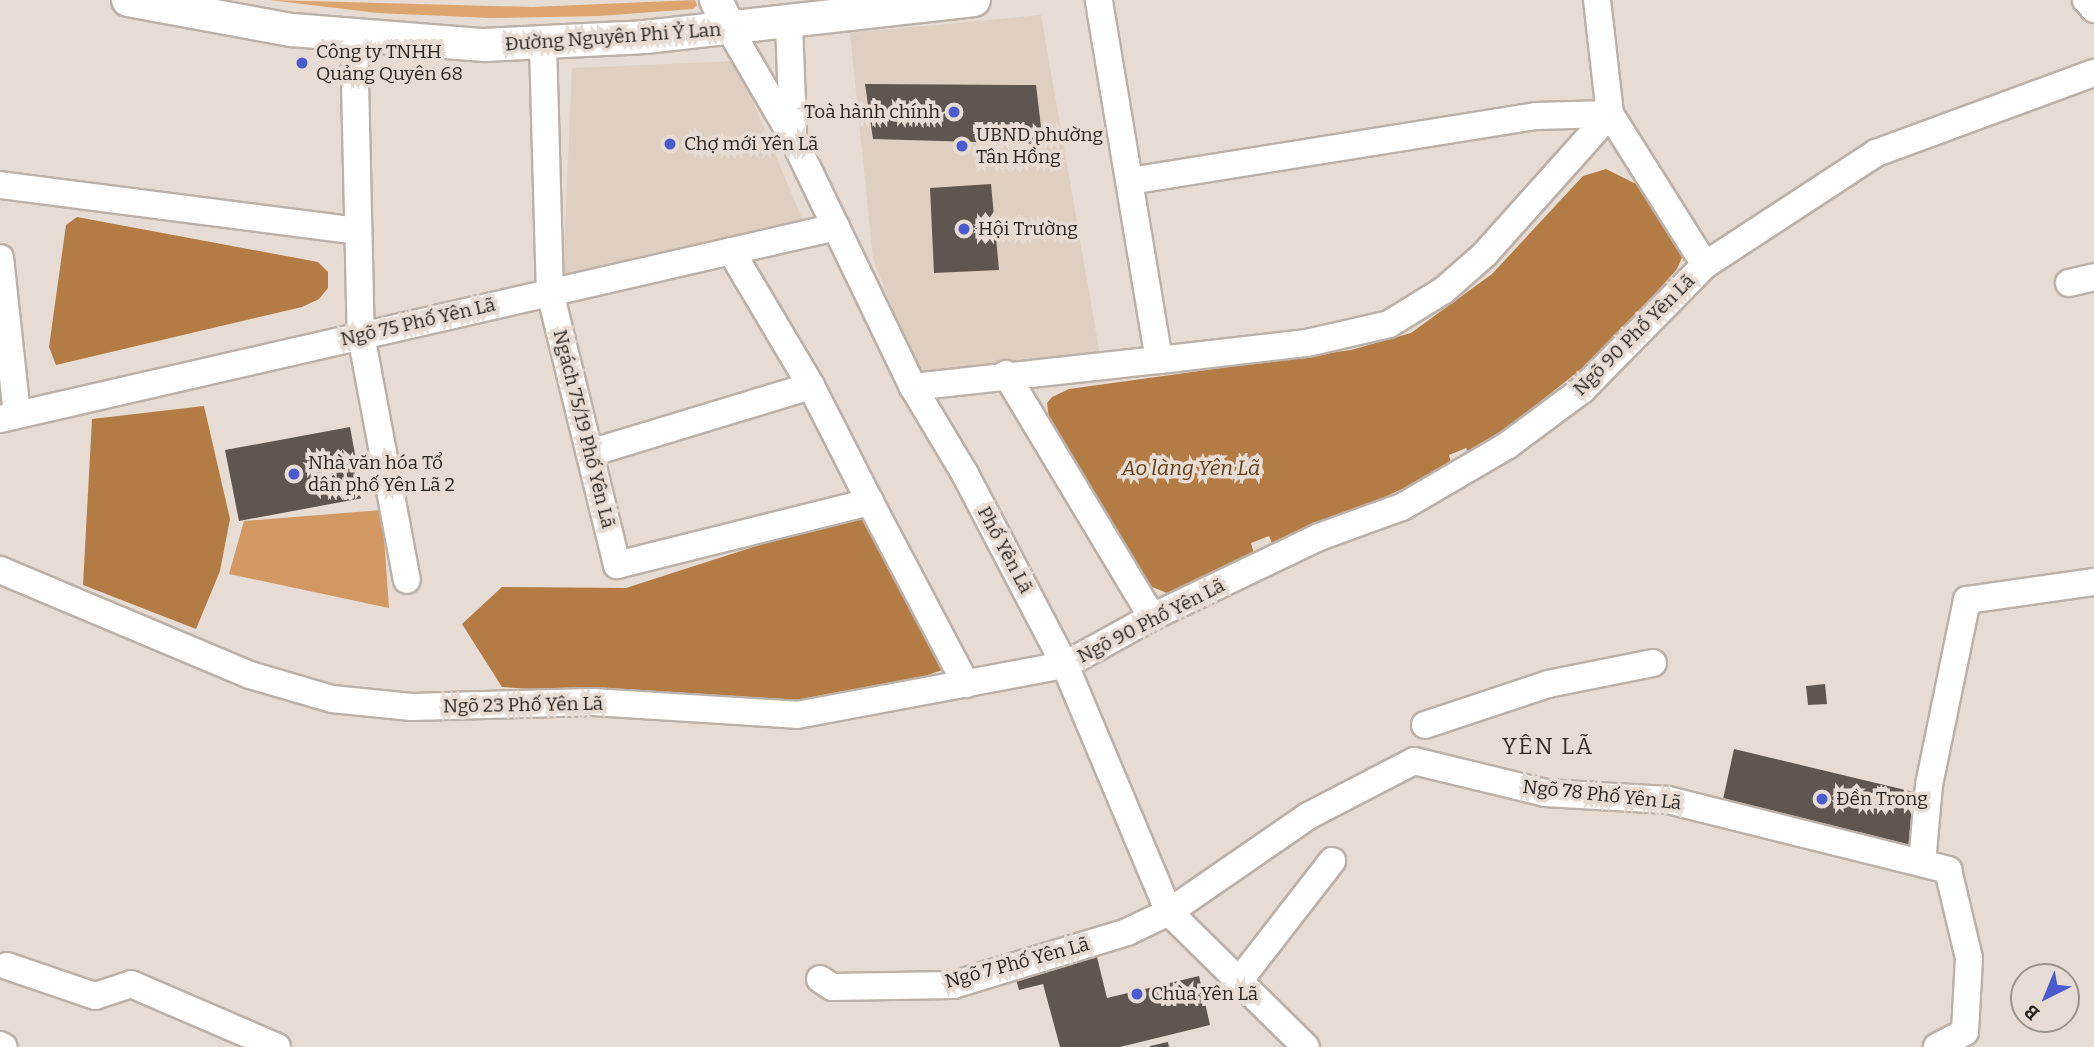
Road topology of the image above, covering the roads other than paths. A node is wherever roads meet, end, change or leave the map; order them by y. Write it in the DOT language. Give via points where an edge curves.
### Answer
graph roads {
  1 [pos="128,0"];
  2 [pos="974,0"];
  3 [pos="1099,0"];
  4 [pos="1597,0"];
  5 [pos="2086,0"];
  6 [pos="2094,9"];
  7 [pos="722,14"];
  8 [pos="789,22"];
  9 [pos="354,37"];
  10 [pos="543,45"];
  11 [pos="2094,72"];
  12 [pos="1610,114"];
  13 [pos="793,138"];
  14 [pos="1130,181"];
  15 [pos="0,185"];
  16 [pos="836,228"];
  17 [pos="358,231"];
  18 [pos="731,251"];
  19 [pos="0,258"];
  20 [pos="1705,265"];
  21 [pos="550,292"];
  22 [pos="361,335"];
  23 [pos="1159,360"];
  24 [pos="1006,374"];
  25 [pos="811,386"];
  26 [pos="913,387"];
  27 [pos="8,417"];
  28 [pos="590,453"];
  29 [pos="870,502"];
  30 [pos="0,570"];
  31 [pos="407,580"];
  32 [pos="2094,582"];
  33 [pos="1152,617"];
  34 [pos="1653,663"];
  35 [pos="1065,665"];
  36 [pos="966,684"];
  37 [pos="1425,725"];
  38 [pos="1332,861"];
  39 [pos="1935,867"];
  40 [pos="1169,912"];
  41 [pos="7,966"];
  42 [pos="820,979"];
  43 [pos="1239,981"];
  44 [pos="277,1047"];
  45 [pos="1306,1047"];
  46 [pos="1937,1047"];
  1 -- 9 [label="main road, Đường Nguyên Phi Ỷ Lan" via="223,21"];
  2 -- 8 [label="main road, Đường Nguyên Phi Ỷ Lan"];
  3 -- 14 [label="street"];
  4 -- 12 [label="street"];
  5 -- 6 [label="street"];
  7 -- 8 [label="main road, Đường Nguyên Phi Ỷ Lan"];
  7 -- 10 [label="main road, Đường Nguyên Phi Ỷ Lan"];
  7 -- 13 [label="street, Phố Yên Lã"];
  8 -- 13 [label="street"];
  9 -- 10 [label="main road, Đường Nguyên Phi Ỷ Lan"];
  9 -- 17 [label="street"];
  10 -- 21 [label="street, Ngách 75/19 Phố Yên Lã"];
  11 -- 20 [label="street, Ngõ 90 Phố Yên Lã" via="1876,153"];
  12 -- 14 [label="street" via="1536,116"];
  12 -- 20 [label="street"];
  12 -- 23 [label="street" via="1484,256 1444,290 1390,324 1307,343"];
  13 -- 16 [label="street, Phố Yên Lã"];
  14 -- 23 [label="street"];
  15 -- 17 [label="street"];
  16 -- 18 [label="street, Ngõ 75 Phố Yên Lã"];
  16 -- 26 [label="street, Phố Yên Lã"];
  17 -- 22 [label="street"];
  18 -- 21 [label="street, Ngõ 75 Phố Yên Lã"];
  18 -- 25 [label="street"];
  19 -- 27 [label="street"];
  20 -- 33 [label="street, Ngõ 90 Phố Yên Lã" via="1582,390 1508,445 1402,507 1319,537"];
  21 -- 22 [label="street, Ngõ 75 Phố Yên Lã"];
  21 -- 28 [label="street, Ngách 75/19 Phố Yên Lã"];
  22 -- 27 [label="street, Ngõ 75 Phố Yên Lã"];
  22 -- 31 [label="street"];
  23 -- 24 [label="street"];
  24 -- 26 [label="street"];
  24 -- 33 [label="street"];
  25 -- 28 [label="street"];
  25 -- 29 [label="street"];
  26 -- 35 [label="street, Phố Yên Lã" via="965,474"];
  28 -- 29 [label="street, Ngách 75/19 Phố Yên Lã" via="617,565"];
  29 -- 36 [label="street"];
  30 -- 36 [label="street, Ngõ 23 Phố Yên Lã" via="250,675 332,699 412,708 593,702 797,715"];
  32 -- 39 [label="street" via="1967,600 1929,785"];
  33 -- 35 [label="street, Ngõ 90 Phố Yên Lã"];
  34 -- 37 [label="street" via="1548,684"];
  35 -- 36 [label="street, Ngõ 23 Phố Yên Lã"];
  35 -- 40 [label="street, Phố Yên Lã"];
  38 -- 43 [label="street"];
  39 -- 40 [label="street, Ngõ 78 Phố Yên Lã" via="1668,800 1545,793 1414,761 1308,817"];
  39 -- 46 [label="street" via="1969,958 1965,1032"];
  40 -- 42 [label="street, Ngõ 7 Phố Yên Lã" via="1126,932 953,985 832,987"];
  40 -- 43 [label="street, Phố Yên Lã"];
  41 -- 44 [label="street" via="95,996 131,984"];
  43 -- 45 [label="street, Phố Yên Lã"];
}
